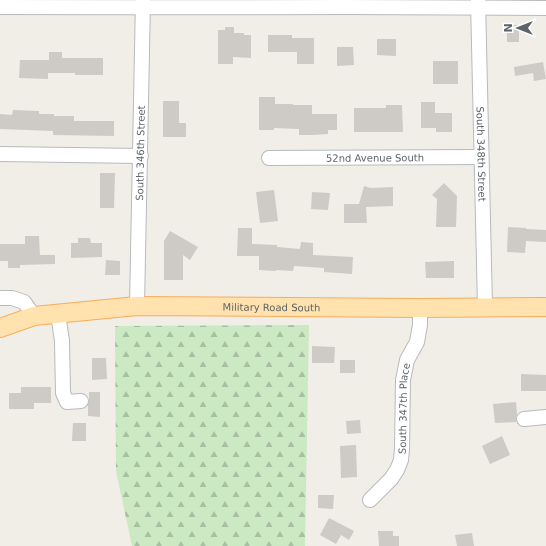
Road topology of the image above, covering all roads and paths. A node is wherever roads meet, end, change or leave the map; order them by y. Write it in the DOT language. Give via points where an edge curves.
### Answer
graph roads {
  1 [pos="478,3"];
  2 [pos="143,4"];
  3 [pos="0,7"];
  4 [pos="546,8"];
  5 [pos="0,154"];
  6 [pos="141,156"];
  7 [pos="481,157"];
  8 [pos="269,158"];
  9 [pos="0,298"];
  10 [pos="137,306"];
  11 [pos="485,307"];
  12 [pos="546,307"];
  13 [pos="420,308"];
  14 [pos="58,314"];
  15 [pos="34,316"];
  16 [pos="0,328"];
  17 [pos="81,401"];
  18 [pos="546,417"];
  19 [pos="524,419"];
  20 [pos="370,500"];
  1 -- 2 [label="street"];
  1 -- 4 [label="street"];
  1 -- 7 [label="street, South 348th Street"];
  2 -- 3 [label="street"];
  2 -- 6 [label="street, South 346th Street"];
  5 -- 6 [label="street"];
  6 -- 10 [label="street, South 346th Street"];
  7 -- 8 [label="street, 52nd Avenue South"];
  7 -- 11 [label="street, South 348th Street"];
  9 -- 15 [label="street" via="24,302"];
  10 -- 13 [label="main road, Military Road South"];
  10 -- 14 [label="main road, Military Road South"];
  11 -- 12 [label="main road, Military Road South"];
  11 -- 13 [label="main road, Military Road South"];
  13 -- 20 [label="street, South 347th Place" via="417,342 407,360 403,380 401,460 391,479"];
  14 -- 15 [label="main road, Military Road South"];
  14 -- 17 [label="street" via="62,341 62,393 67,402"];
  15 -- 16 [label="main road, Military Road South"];
  18 -- 19 [label="street"];
}
